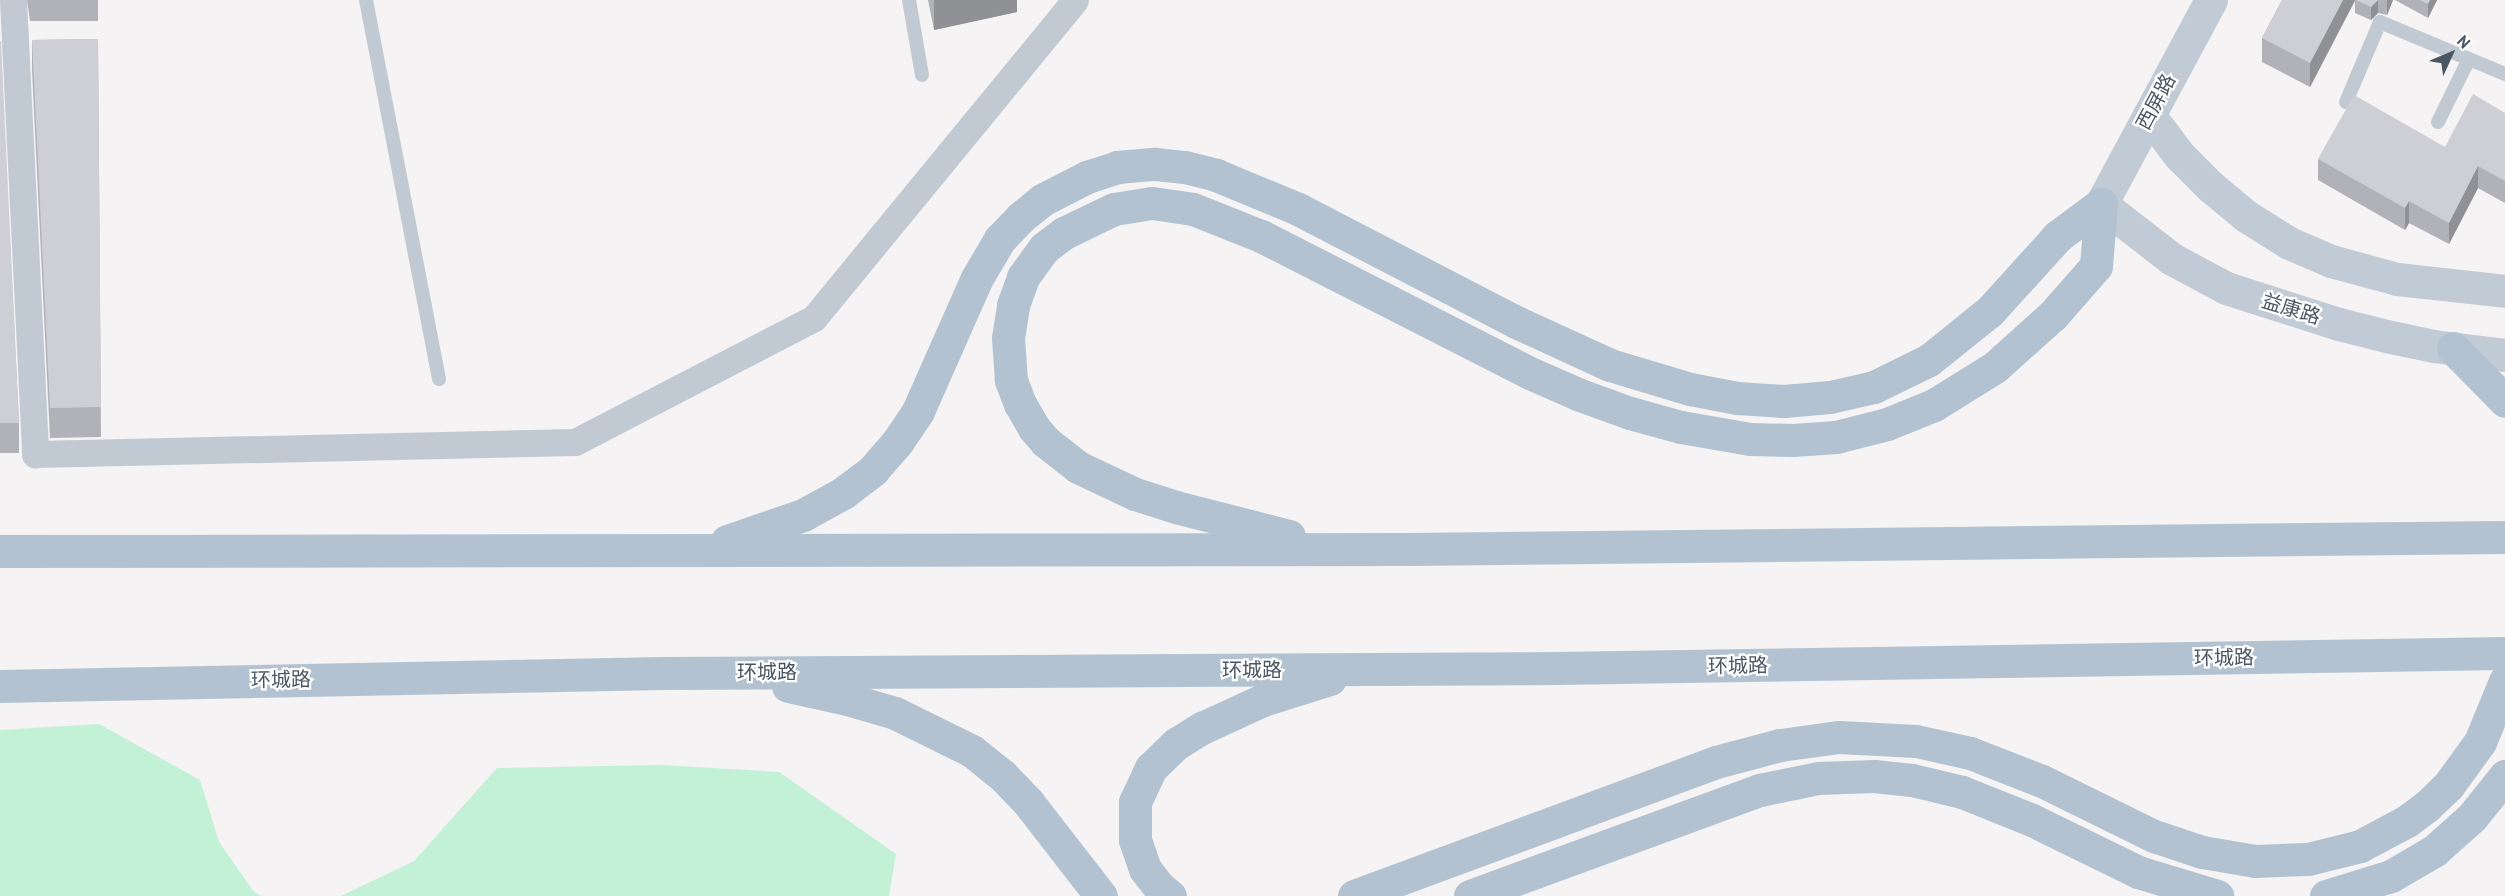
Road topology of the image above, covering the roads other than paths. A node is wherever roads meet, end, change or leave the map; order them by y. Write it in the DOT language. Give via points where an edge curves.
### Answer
graph roads {
  1 [pos="13,0"];
  2 [pos="366,0"];
  3 [pos="909,0"];
  4 [pos="1075,0"];
  5 [pos="2211,0"];
  6 [pos="2469,59"];
  7 [pos="2505,74"];
  8 [pos="922,75"];
  9 [pos="2346,102"];
  10 [pos="2149,115"];
  11 [pos="2438,122"];
  12 [pos="2101,204"];
  13 [pos="2505,291"];
  14 [pos="2453,348"];
  15 [pos="2505,355"];
  16 [pos="439,379"];
  17 [pos="2505,401"];
  18 [pos="2505,537"];
  19 [pos="1359,549"];
  20 [pos="680,550"];
  21 [pos="0,551"];
  22 [pos="2505,653"];
  23 [pos="1370,669"];
  24 [pos="712,672"];
  25 [pos="2505,681"];
  26 [pos="0,686"];
  27 [pos="2505,776"];
  28 [pos="1101,896"];
  29 [pos="1170,896"];
  30 [pos="1354,896"];
  31 [pos="1470,896"];
  32 [pos="2217,896"];
  33 [pos="2326,896"];
  1 -- 4 [label="street" via="35,454 575,442 814,318"];
  2 -- 16 [label="lane"];
  3 -- 8 [label="lane"];
  5 -- 10 [label="main road, 西屏路"];
  6 -- 7 [label="lane"];
  6 -- 9 [label="lane" via="2380,22"];
  6 -- 11 [label="lane"];
  10 -- 12 [label="main road, 西屏路"];
  10 -- 13 [label="main road" via="2179,155 2210,186 2246,216 2289,243 2349,267 2397,279"];
  12 -- 14 [label="main road, 益康路" via="2172,259 2226,288 2339,324"];
  12 -- 19 [label="main road" via="2097,266 2053,315 1995,367 1934,405 1887,424 1836,437 1793,440 1750,439 1681,428 1580,395 1261,236 1193,209 1152,203 1114,209 1064,233 1036,256 1015,298 1007,352 1020,404 1046,442 1078,467 1145,497 1231,522"];
  12 -- 20 [label="main road" via="2058,236 1990,311 1929,360 1895,379 1852,393 1784,401 1690,389 1610,365 1516,322 1298,209 1216,175 1164,164 1117,167 1079,180 1042,200 1000,239 977,278 918,411 873,470 843,493 803,514"];
  14 -- 15 [label="main road, 益康路"];
  14 -- 17 [label="main road"];
  18 -- 19 [label="main road"];
  19 -- 20 [label="main road"];
  20 -- 21 [label="main road"];
  22 -- 23 [label="main road, 环城路"];
  23 -- 24 [label="main road, 环城路"];
  23 -- 29 [label="main road" via="1231,713 1176,744 1151,768 1135,802 1135,840 1145,869"];
  24 -- 26 [label="main road, 环城路"];
  24 -- 28 [label="main road" via="866,704 954,741 987,762 1015,788"];
  25 -- 30 [label="main road" via="2480,742 2427,806 2360,846 2308,859 2255,861 2202,852 2154,836 2042,781 1970,753 1916,741 1839,737 1780,745 1716,762"];
  27 -- 33 [label="main road" via="2472,818 2434,851 2391,876"];
  31 -- 32 [label="main road" via="1749,793 1818,778 1863,776 1912,780 1962,792 2032,820 2138,872"];
}
